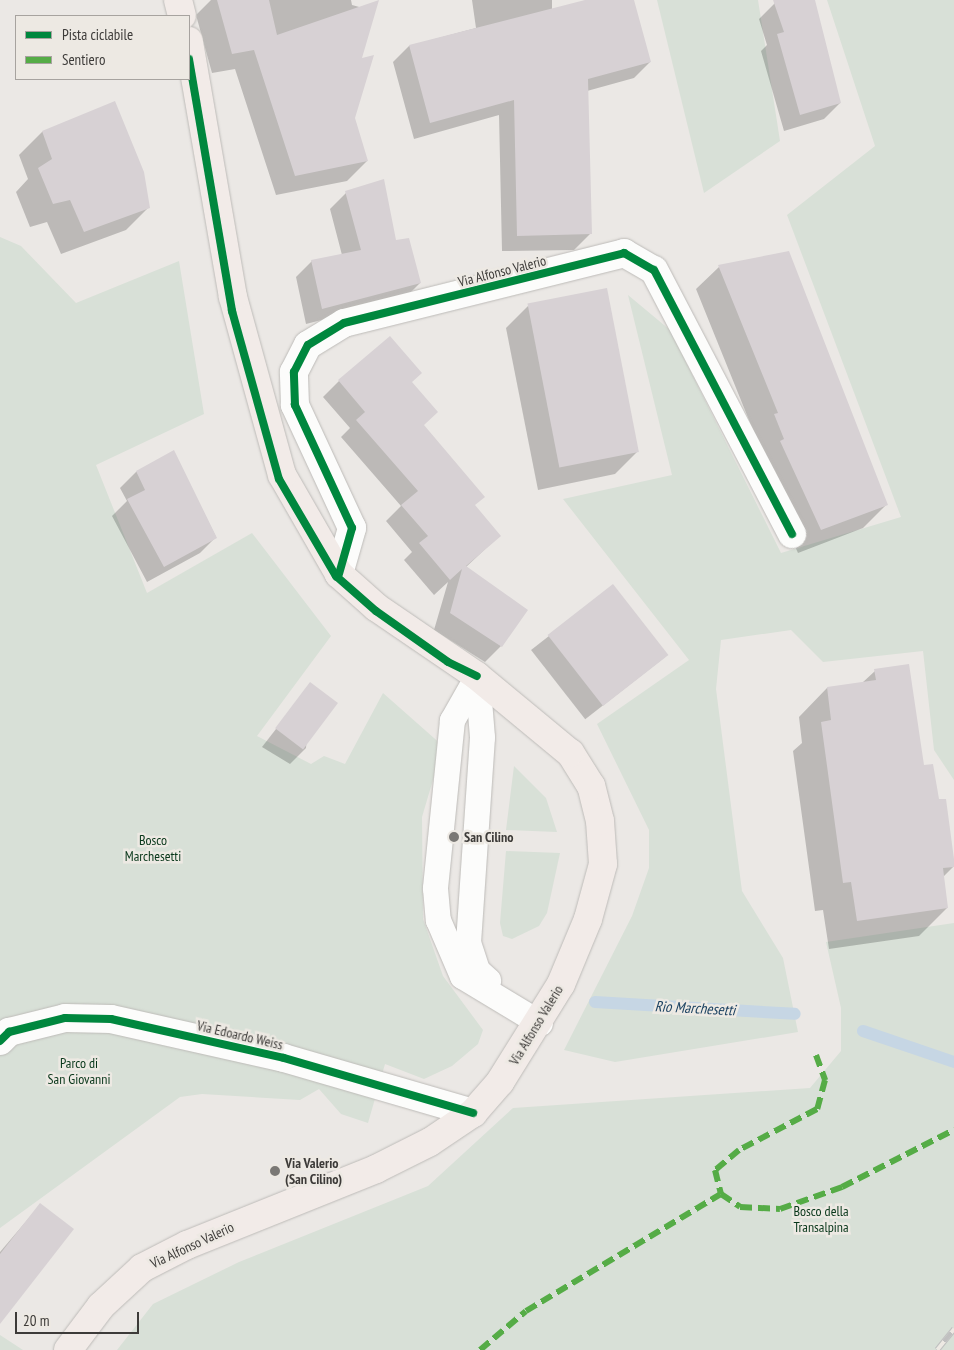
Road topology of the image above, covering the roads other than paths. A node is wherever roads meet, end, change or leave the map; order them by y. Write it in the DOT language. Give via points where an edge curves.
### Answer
graph roads {
  1 [pos="178,0"];
  2 [pos="182,15"];
  3 [pos="190,46"];
  4 [pos="792,534"];
  5 [pos="339,574"];
  6 [pos="477,676"];
  7 [pos="540,1023"];
  8 [pos="0,1041"];
  9 [pos="473,1112"];
  10 [pos="68,1350"];
  1 -- 2 [label="main road"];
  3 -- 5 [label="main road, Via Alfonso Valerio" via="248,362 282,475"];
  4 -- 5 [label="street, Via Alfonso Valerio" via="654,270 624,253 344,323 308,345 294,372 295,405 352,528"];
  5 -- 6 [label="main road, Via Alfonso Valerio" via="376,607"];
  6 -- 7 [label="lane" via="482,737 471,863 470,954 477,970"];
  6 -- 7 [label="lane" via="452,720 435,888 438,920 462,976"];
  6 -- 7 [label="main road, Via Alfonso Valerio" via="570,752 591,786 600,821 603,864 588,920"];
  7 -- 9 [label="main road, Via Alfonso Valerio" via="500,1082"];
  8 -- 9 [label="street, Via Edoardo Weiss" via="9,1032 65,1018 110,1019 284,1058"];
  9 -- 10 [label="main road, Via Alfonso Valerio" via="430,1142 376,1169 187,1245 142,1268 101,1306"];
}
